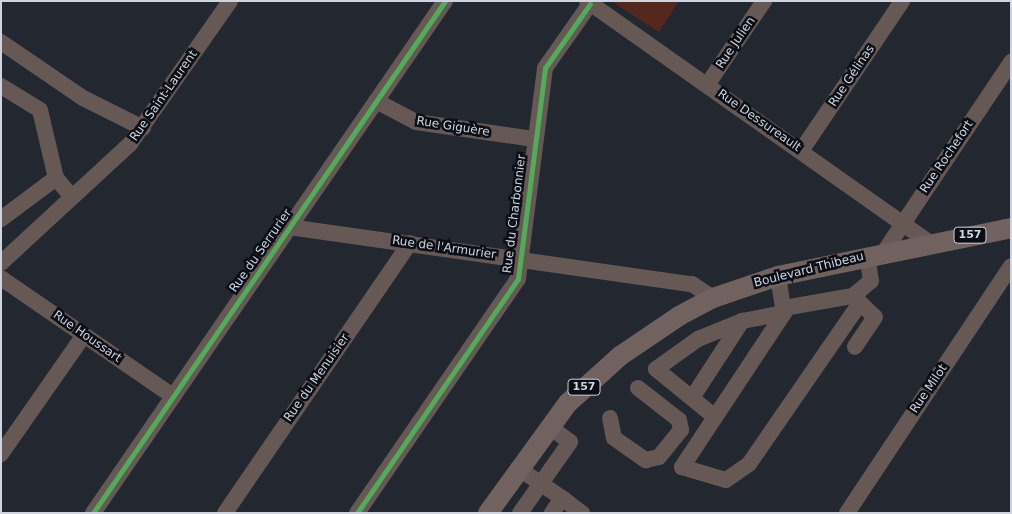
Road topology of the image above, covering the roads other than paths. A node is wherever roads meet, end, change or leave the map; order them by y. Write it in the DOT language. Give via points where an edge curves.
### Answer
graph roads {
  1 [pos="764,1"];
  2 [pos="902,1"];
  3 [pos="588,2"];
  4 [pos="225,3"];
  5 [pos="438,4"];
  6 [pos="1,42"];
  7 [pos="1011,62"];
  8 [pos="706,85"];
  9 [pos="1,86"];
  10 [pos="376,101"];
  11 [pos="143,128"];
  12 [pos="534,139"];
  13 [pos="801,151"];
  14 [pos="56,178"];
  15 [pos="72,197"];
  16 [pos="1,219"];
  17 [pos="903,222"];
  18 [pos="289,227"];
  19 [pos="1011,228"];
  20 [pos="410,243"];
  21 [pos="930,243"];
  22 [pos="875,254"];
  23 [pos="520,258"];
  24 [pos="1,263"];
  25 [pos="1011,266"];
  26 [pos="778,276"];
  27 [pos="1,278"];
  28 [pos="713,298"];
  29 [pos="856,299"];
  30 [pos="784,310"];
  31 [pos="742,321"];
  32 [pos="84,335"];
  33 [pos="855,347"];
  34 [pos="638,388"];
  35 [pos="173,396"];
  36 [pos="692,398"];
  37 [pos="715,417"];
  38 [pos="610,418"];
  39 [pos="549,426"];
  40 [pos="1,454"];
  41 [pos="518,468"];
  42 [pos="540,483"];
  43 [pos="562,498"];
  44 [pos="93,513"];
  45 [pos="225,513"];
  46 [pos="357,513"];
  47 [pos="488,513"];
  48 [pos="520,513"];
  49 [pos="552,513"];
  50 [pos="582,513"];
  51 [pos="846,513"];
  1 -- 8 [label="street, Rue Julien"];
  2 -- 13 [label="street, Rue Gélinas"];
  3 -- 8 [label="street, Rue Dessureault"];
  3 -- 12 [label="street, Rue du Charbonnier" via="546,64"];
  4 -- 11 [label="street, Rue Saint-Laurent"];
  5 -- 10 [label="street, Rue du Serrurier"];
  6 -- 11 [label="street" via="83,98"];
  7 -- 17 [label="street, Rue Rochefort"];
  8 -- 13 [label="street, Rue Dessureault"];
  9 -- 14 [label="street" via="40,110"];
  10 -- 12 [label="street, Rue Giguère" via="416,122"];
  10 -- 18 [label="street, Rue du Serrurier"];
  11 -- 15 [label="street, Rue Saint-Laurent"];
  12 -- 23 [label="street, Rue du Charbonnier"];
  13 -- 17 [label="street, Rue Dessureault"];
  14 -- 15 [label="street"];
  14 -- 16 [label="street"];
  15 -- 24 [label="street, Rue Saint-Laurent"];
  17 -- 21 [label="street, Rue Dessureault"];
  17 -- 22 [label="street, Rue Rochefort"];
  18 -- 20 [label="street, Rue de l'Armurier"];
  18 -- 35 [label="street, Rue du Serrurier"];
  19 -- 21 [label="main road, Boulevard Thibeau / 157"];
  20 -- 23 [label="street, Rue de l'Armurier"];
  20 -- 45 [label="street, Rue du Menuisier"];
  21 -- 22 [label="main road, Boulevard Thibeau / 157"];
  22 -- 26 [label="main road, Boulevard Thibeau / 157"];
  22 -- 29 [label="street" via="871,281"];
  23 -- 28 [label="street, Rue de l'Armurier" via="692,284"];
  23 -- 46 [label="street, Rue du Charbonnier" via="514,287"];
  25 -- 51 [label="street, Rue Milot"];
  26 -- 28 [label="main road, Boulevard Thibeau / 157"];
  26 -- 30 [label="street"];
  27 -- 32 [label="street, Rue Houssart"];
  28 -- 39 [label="main road, Boulevard Thibeau / 157" via="620,356"];
  29 -- 30 [label="street"];
  29 -- 33 [label="street" via="875,317"];
  29 -- 37 [label="street" via="763,448 749,464 726,480 682,467"];
  30 -- 31 [label="street"];
  30 -- 37 [label="street"];
  31 -- 36 [label="street"];
  31 -- 36 [label="street" via="698,339 656,369"];
  32 -- 35 [label="street, Rue Houssart"];
  32 -- 40 [label="street"];
  34 -- 38 [label="street" via="679,420 681,430 659,457 646,460 614,438"];
  35 -- 44 [label="street, Rue du Serrurier"];
  36 -- 37 [label="street"];
  39 -- 41 [label="main road, Boulevard Thibeau / 157"];
  39 -- 42 [label="street" via="570,442"];
  41 -- 42 [label="street"];
  41 -- 47 [label="main road, Boulevard Thibeau / 157"];
  42 -- 43 [label="street"];
  42 -- 48 [label="street"];
  43 -- 49 [label="street"];
  43 -- 50 [label="street"];
}
